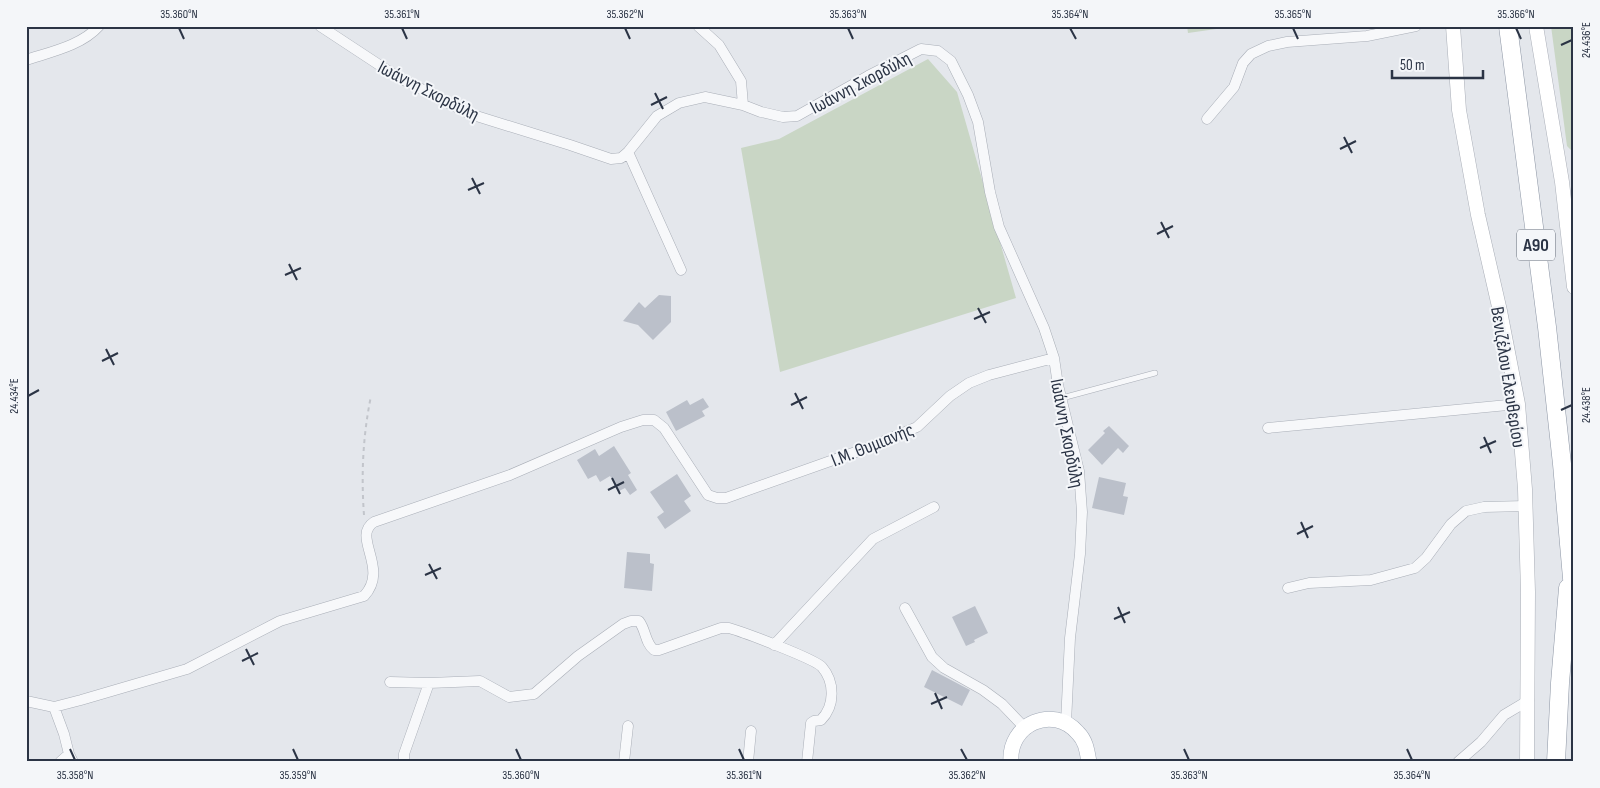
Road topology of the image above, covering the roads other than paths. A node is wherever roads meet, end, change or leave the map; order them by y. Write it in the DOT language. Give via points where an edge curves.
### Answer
graph roads {
  1 [pos="99,26"];
  2 [pos="320,26"];
  3 [pos="698,26"];
  4 [pos="1416,26"];
  5 [pos="1453,26"];
  6 [pos="1508,26"];
  7 [pos="1536,26"];
  8 [pos="26,60"];
  9 [pos="743,105"];
  10 [pos="1207,119"];
  11 [pos="628,152"];
  12 [pos="681,270"];
  13 [pos="1574,286"];
  14 [pos="1054,358"];
  15 [pos="1155,373"];
  16 [pos="1061,398"];
  17 [pos="1518,404"];
  18 [pos="1268,428"];
  19 [pos="1525,506"];
  20 [pos="934,507"];
  21 [pos="1571,560"];
  22 [pos="1288,588"];
  23 [pos="1574,601"];
  24 [pos="905,608"];
  25 [pos="774,645"];
  26 [pos="390,682"];
  27 [pos="429,683"];
  28 [pos="1529,700"];
  29 [pos="26,701"];
  30 [pos="54,707"];
  31 [pos="1066,723"];
  32 [pos="628,726"];
  33 [pos="1024,727"];
  34 [pos="751,731"];
  35 [pos="71,758"];
  36 [pos="60,762"];
  37 [pos="404,762"];
  38 [pos="624,762"];
  39 [pos="748,762"];
  40 [pos="807,762"];
  41 [pos="1011,762"];
  42 [pos="1089,762"];
  43 [pos="1458,762"];
  44 [pos="1527,762"];
  45 [pos="1556,762"];
  1 -- 8 [label="street" via="79,41"];
  2 -- 11 [label="street, Ιωάννη Σκορδύλη" via="396,76 470,114 611,159 621,158"];
  3 -- 9 [label="street" via="719,45 741,81"];
  4 -- 10 [label="street" via="1367,36 1268,46 1243,63 1234,87"];
  5 -- 17 [label="street, Βενιζέλου Ελευθερίου" via="1459,110"];
  6 -- 21 [label="highway, Α90" via="1547,327"];
  7 -- 13 [label="street" via="1562,182"];
  9 -- 11 [label="street, Ιωάννη Σκορδύλη" via="705,97 679,103 657,116"];
  9 -- 14 [label="street, Ιωάννη Σκορδύλη" via="783,117 797,116 921,49 938,51 951,61 978,122 999,227"];
  11 -- 12 [label="street"];
  14 -- 16 [label="street, Ιωάννη Σκορδύλη"];
  14 -- 30 [label="street, Ι.Μ. Θυμιανής" via="969,383 917,427 726,498 708,495 664,428 654,420 621,427 510,475 369,525 365,533 374,570 373,582 364,596 280,621 187,670"];
  15 -- 16 [label="lane"];
  16 -- 31 [label="street, Ιωάννη Σκορδύλη" via="1079,471 1082,512"];
  17 -- 18 [label="street"];
  17 -- 19 [label="street, Βενιζέλου Ελευθερίου"];
  19 -- 22 [label="street" via="1466,511 1451,524 1415,568 1371,580 1309,583"];
  19 -- 28 [label="street, Βενιζέλου Ελευθερίου"];
  20 -- 25 [label="street" via="873,540"];
  21 -- 23 [label="highway, Α90"];
  21 -- 45 [label="highway, Α90"];
  24 -- 33 [label="street" via="932,657 1002,704"];
  25 -- 27 [label="street" via="736,630 721,628 654,650 643,626 639,621 631,621 578,656 534,694 509,697 480,681"];
  25 -- 40 [label="street" via="821,666 831,686 830,709 810,727"];
  26 -- 27 [label="street"];
  27 -- 37 [label="street"];
  28 -- 43 [label="street" via="1504,715"];
  28 -- 44 [label="street, Βενιζέλου Ελευθερίου"];
  29 -- 30 [label="street"];
  30 -- 35 [label="street"];
  31 -- 33 [label="main road" via="1035,721"];
  31 -- 42 [label="main road" via="1086,746"];
  32 -- 38 [label="street"];
  33 -- 41 [label="main road" via="1010,752"];
  34 -- 39 [label="street"];
  35 -- 36 [label="street"];
}
